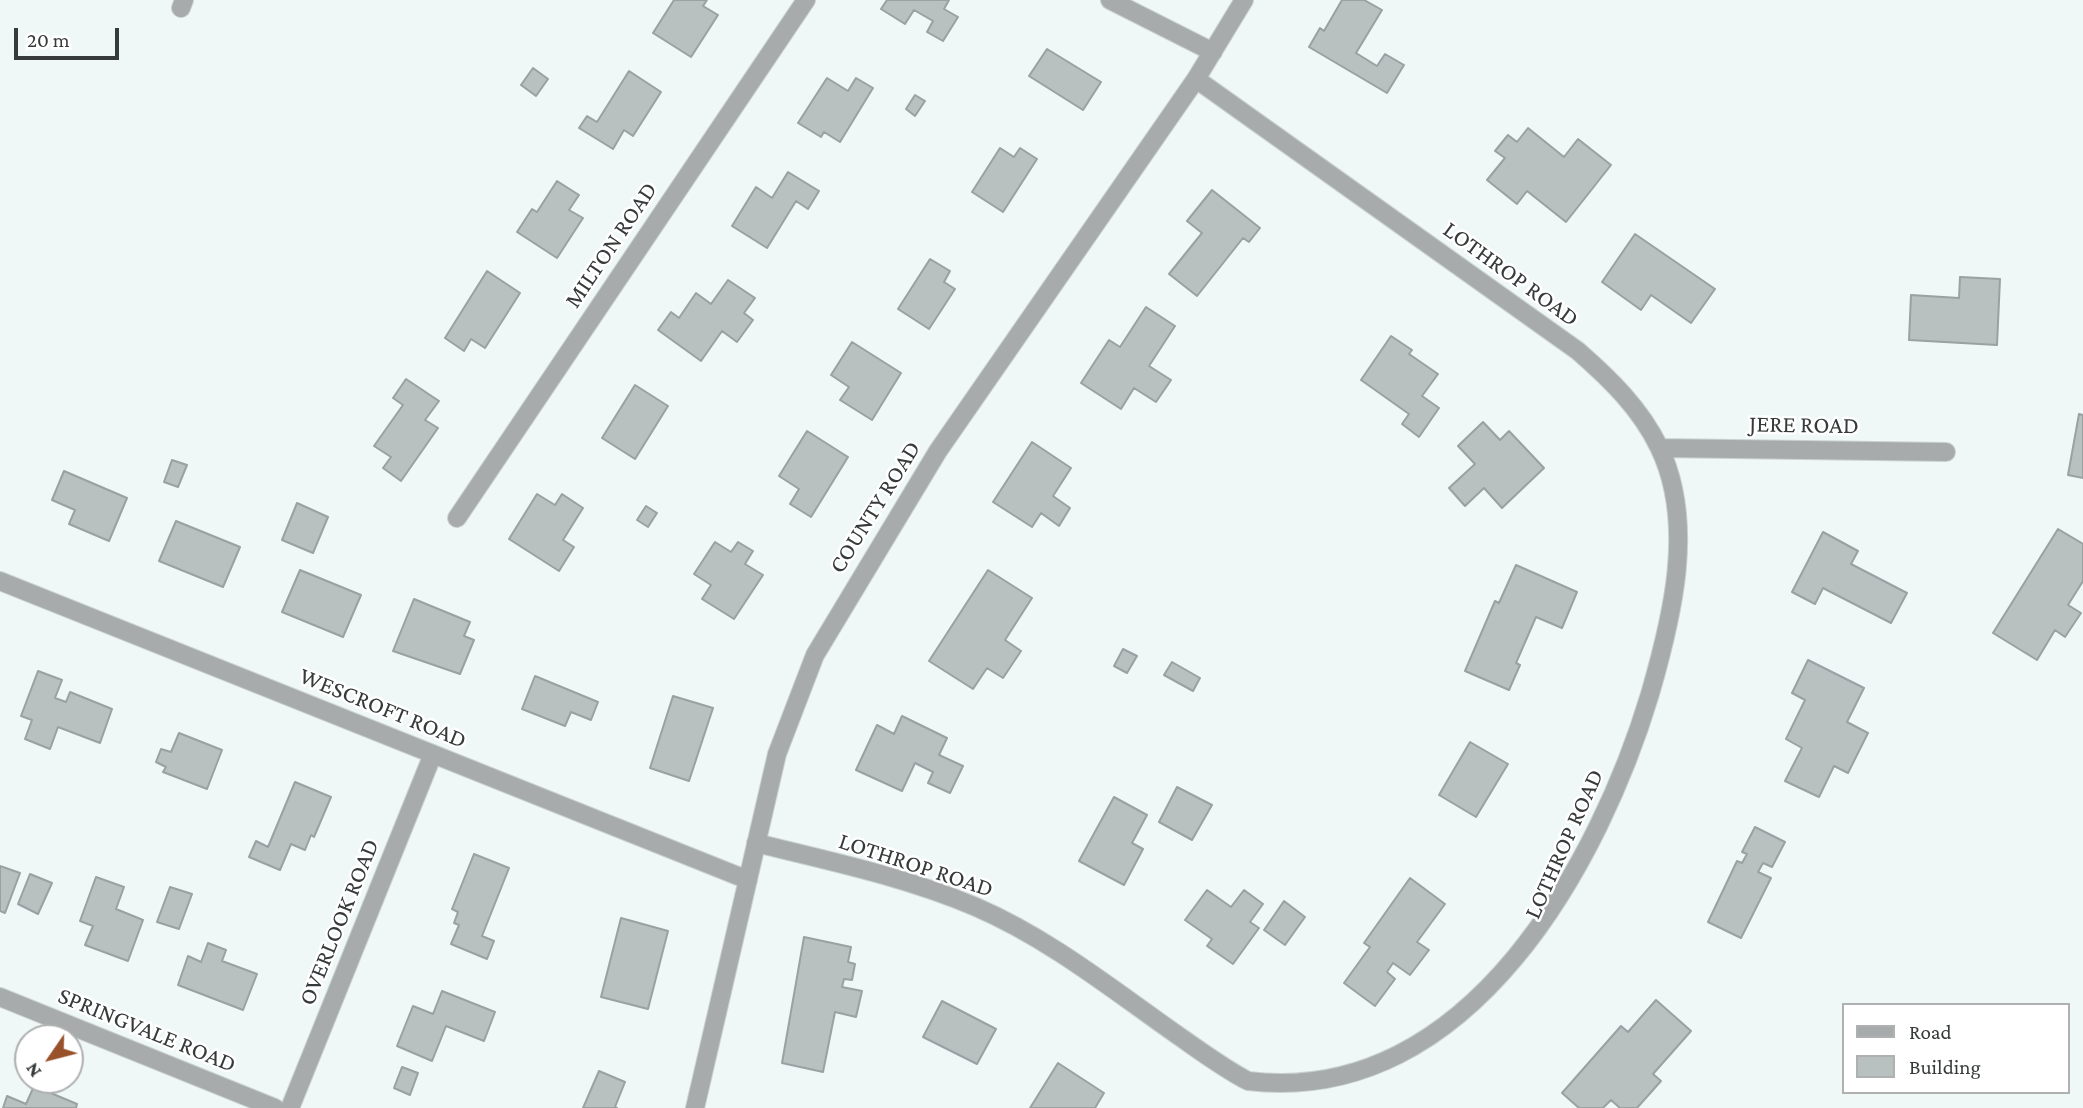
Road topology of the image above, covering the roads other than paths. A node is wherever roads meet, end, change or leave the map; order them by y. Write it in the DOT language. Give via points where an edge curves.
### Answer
graph roads {
  1 [pos="806,0"];
  2 [pos="1110,0"];
  3 [pos="1244,0"];
  4 [pos="1213,52"];
  5 [pos="1196,79"];
  6 [pos="1660,448"];
  7 [pos="1946,452"];
  8 [pos="457,518"];
  9 [pos="0,581"];
  10 [pos="433,754"];
  11 [pos="756,843"];
  12 [pos="748,880"];
  13 [pos="1521,978"];
  14 [pos="0,998"];
  15 [pos="1290,1099"];
  16 [pos="275,1108"];
  17 [pos="290,1108"];
  18 [pos="695,1108"];
  1 -- 8 [label="street, MILTON ROAD"];
  2 -- 4 [label="street"];
  3 -- 4 [label="street, COUNTY ROAD"];
  4 -- 5 [label="street, COUNTY ROAD"];
  5 -- 6 [label="street, LOTHROP ROAD" via="1578,351 1613,382"];
  5 -- 11 [label="street, COUNTY ROAD" via="984,381 840,612 792,709"];
  6 -- 7 [label="street, JERE ROAD"];
  6 -- 13 [label="street, LOTHROP ROAD" via="1678,521 1671,609 1656,674 1613,803 1583,873"];
  9 -- 10 [label="street, WESCROFT ROAD"];
  10 -- 12 [label="street, WESCROFT ROAD"];
  10 -- 17 [label="street, OVERLOOK ROAD"];
  11 -- 12 [label="street, COUNTY ROAD"];
  11 -- 15 [label="street, LOTHROP ROAD" via="858,869 976,907 1069,960 1247,1081"];
  12 -- 18 [label="street, COUNTY ROAD"];
  14 -- 16 [label="street, SPRINGVALE ROAD"];
}
